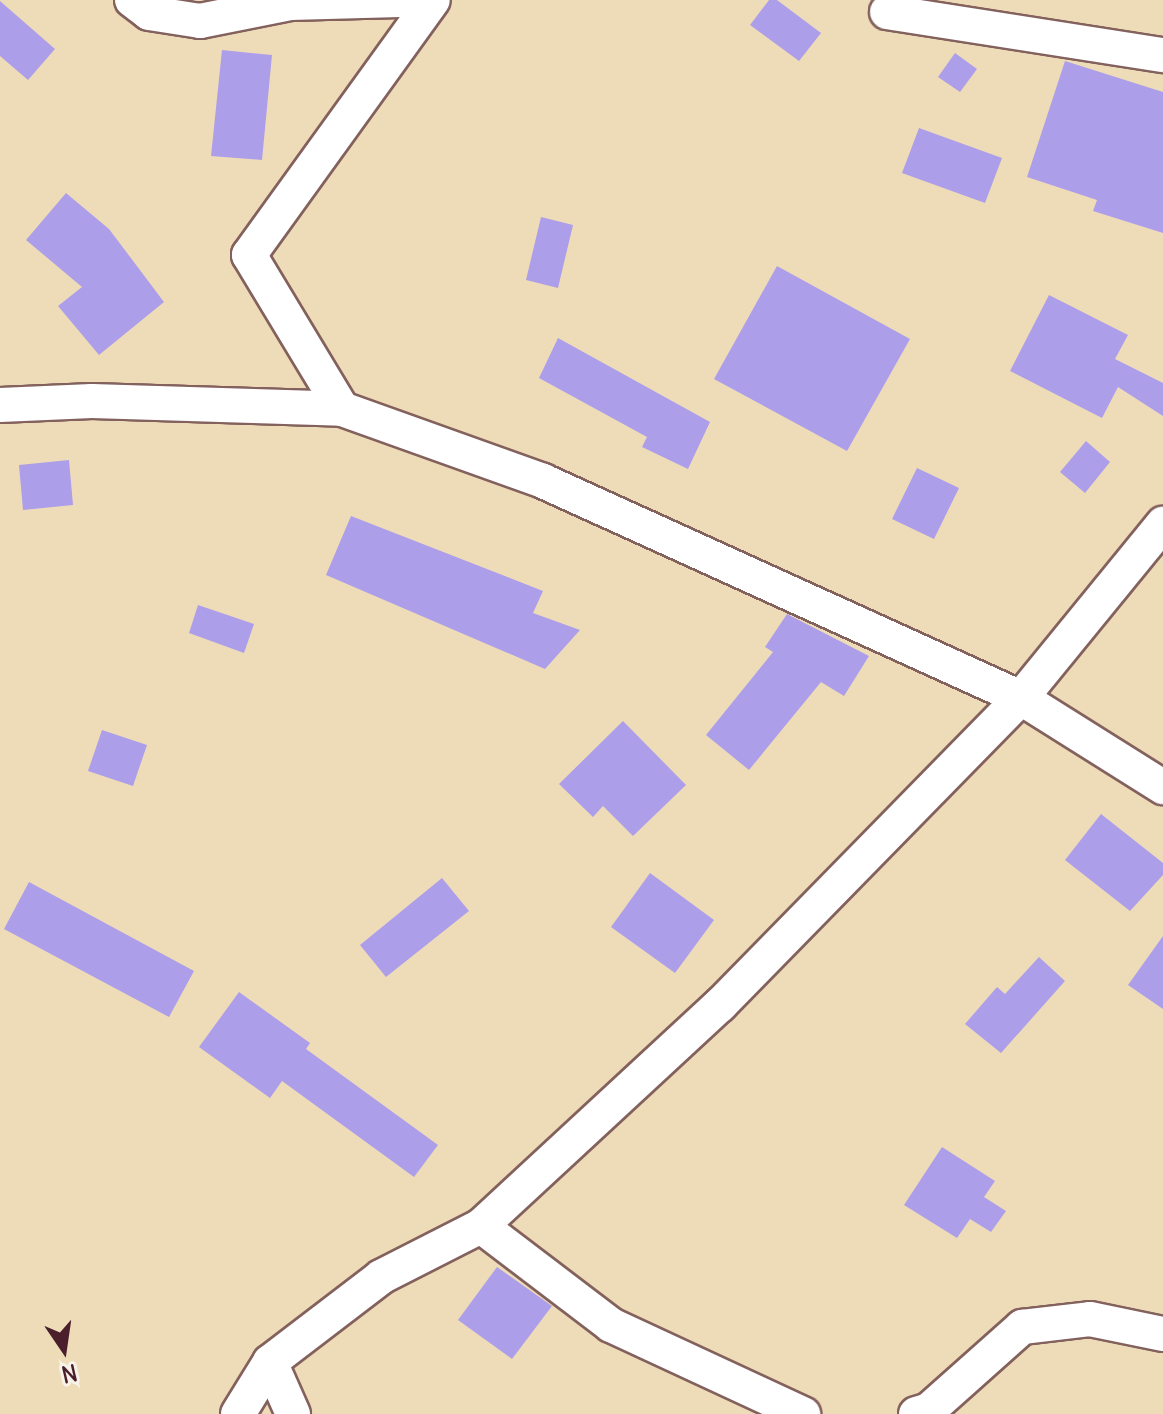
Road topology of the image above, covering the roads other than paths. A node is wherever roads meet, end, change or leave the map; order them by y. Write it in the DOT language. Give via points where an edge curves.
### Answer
graph roads {
  1 [pos="132,0"];
  2 [pos="418,3"];
  3 [pos="887,12"];
  4 [pos="1163,55"];
  5 [pos="0,405"];
  6 [pos="342,409"];
  7 [pos="1163,524"];
  8 [pos="1021,698"];
  9 [pos="1163,787"];
  10 [pos="481,1226"];
  11 [pos="1163,1334"];
  12 [pos="270,1362"];
  13 [pos="238,1414"];
  14 [pos="293,1414"];
  15 [pos="803,1414"];
  16 [pos="916,1414"];
  1 -- 2 [label="street" via="149,13 200,21 290,3"];
  2 -- 6 [label="street" via="249,255"];
  3 -- 4 [label="street"];
  5 -- 6 [label="street" via="92,401"];
  6 -- 8 [label="street" via="543,481"];
  7 -- 8 [label="street"];
  8 -- 9 [label="street"];
  8 -- 10 [label="street" via="720,1005"];
  10 -- 12 [label="street" via="381,1277"];
  10 -- 15 [label="street" via="611,1325"];
  11 -- 16 [label="street" via="1090,1319 1022,1327 929,1410"];
  12 -- 13 [label="street"];
  12 -- 14 [label="street"];
}
